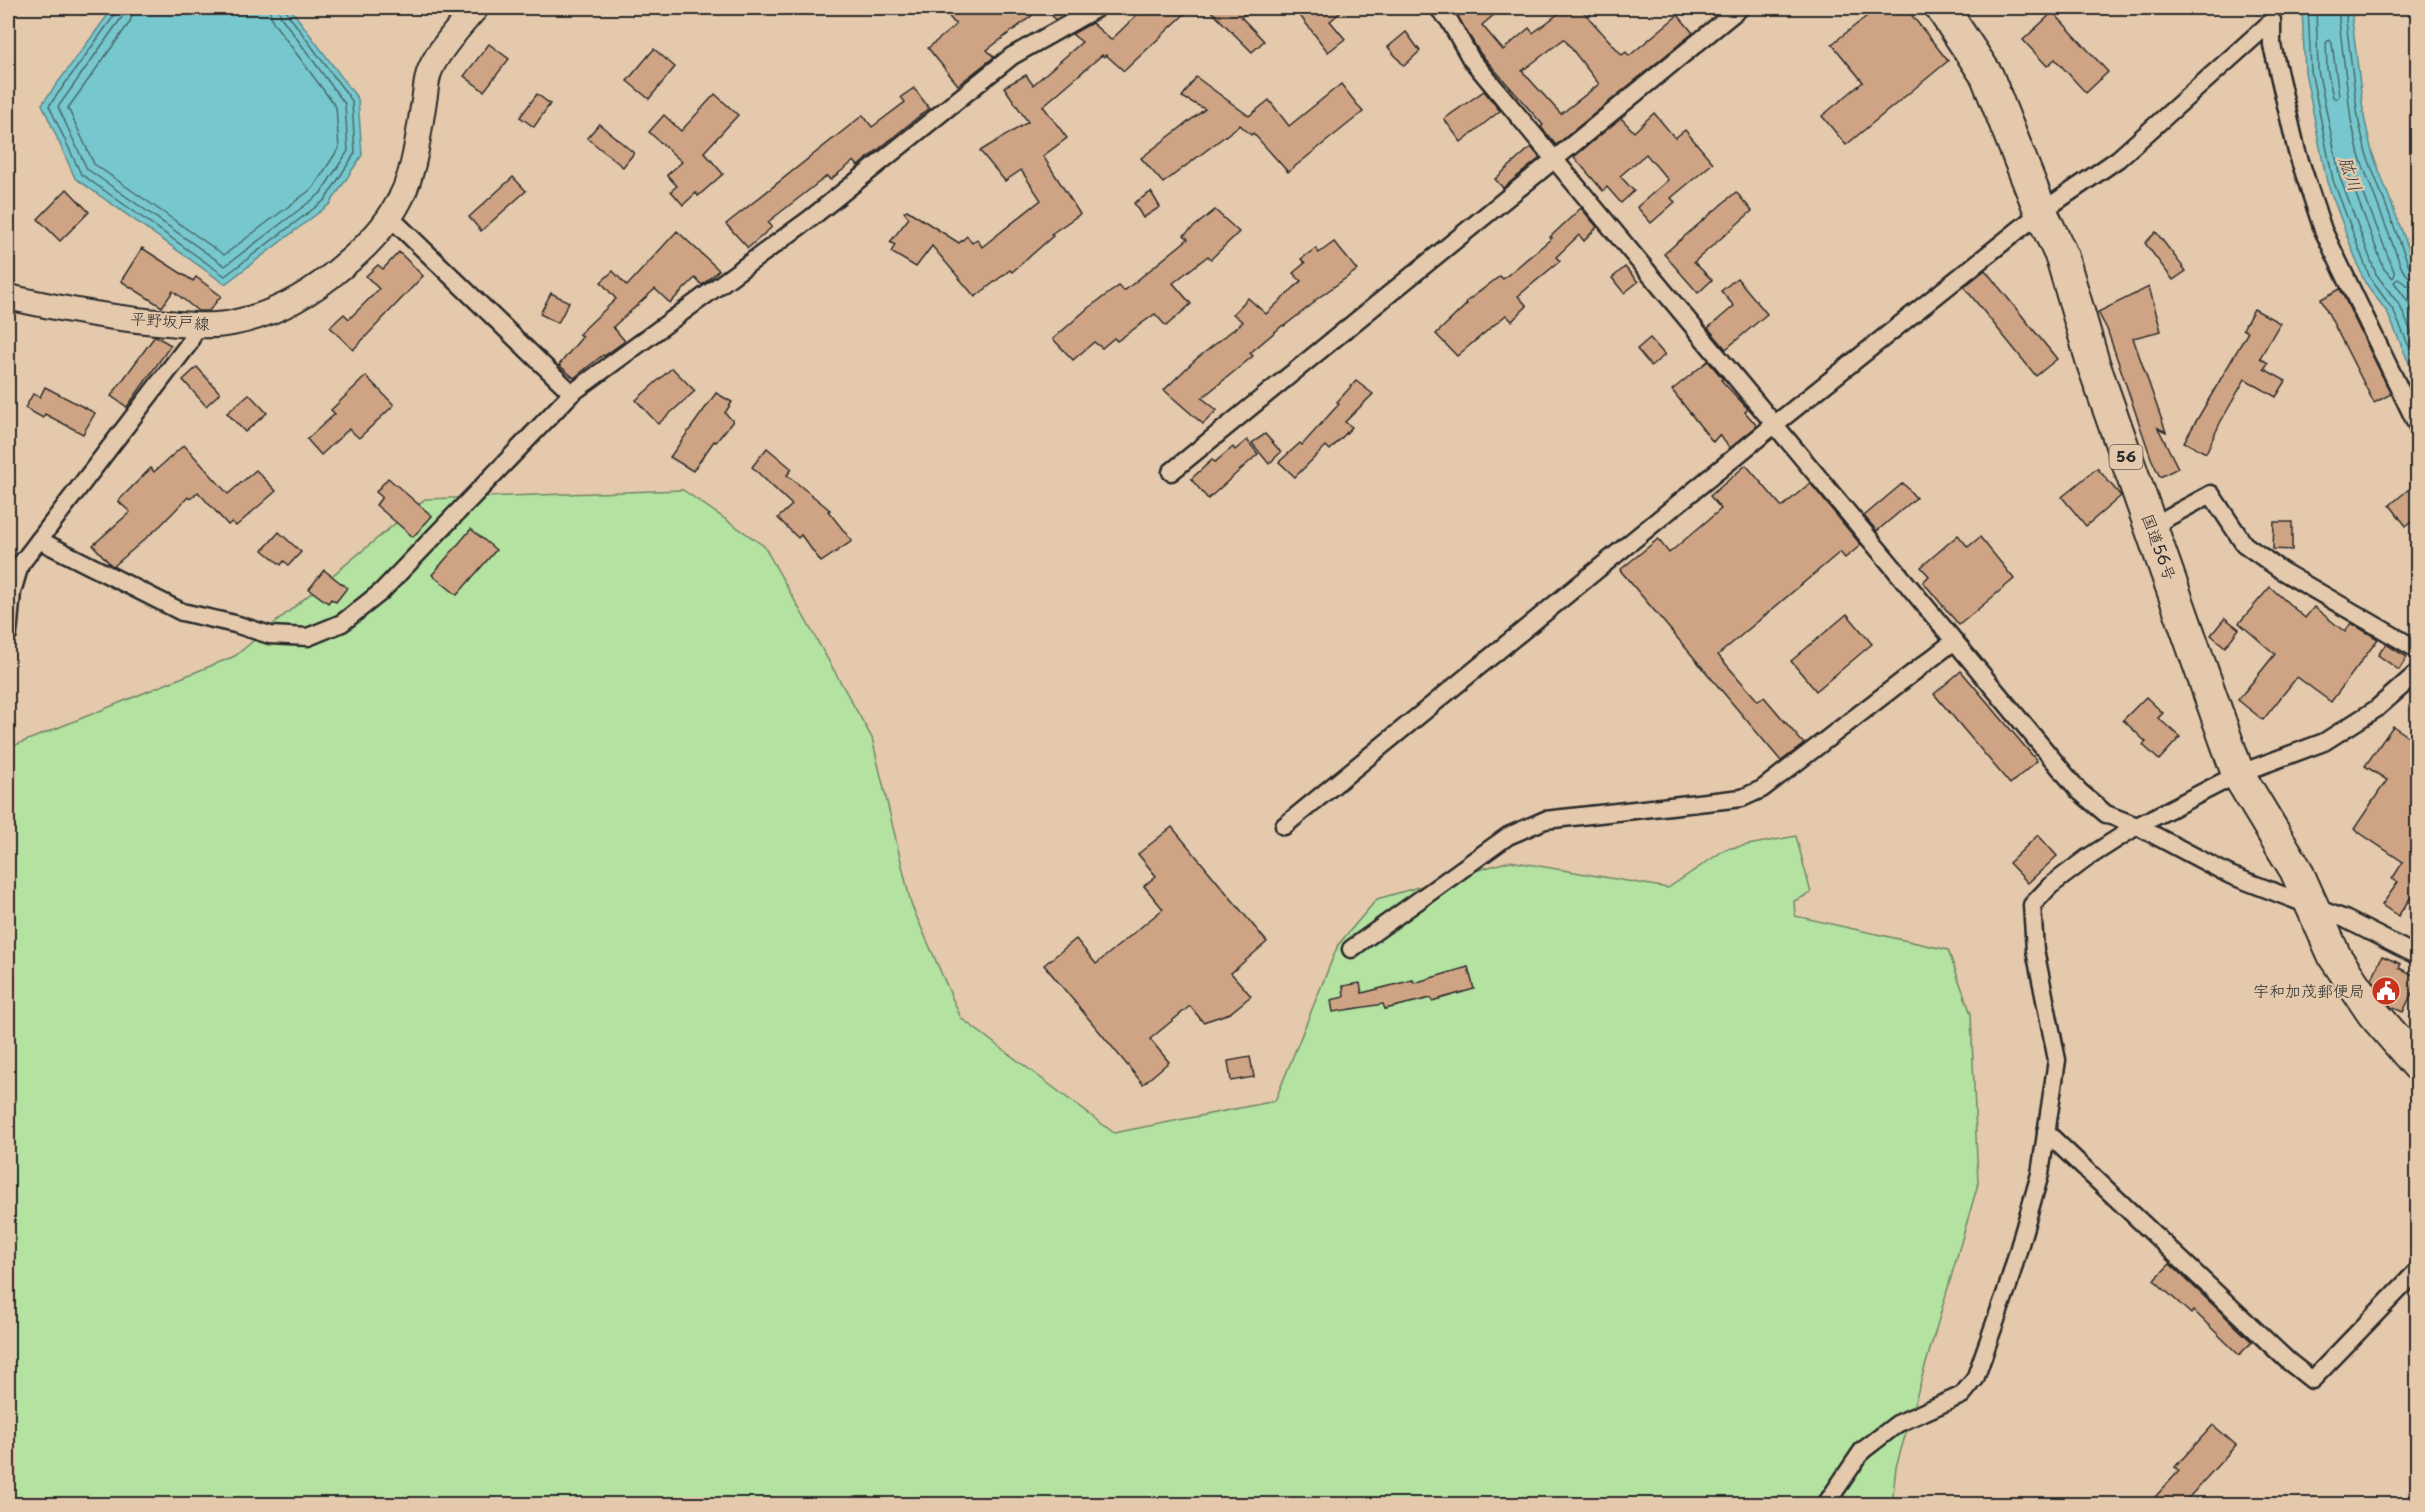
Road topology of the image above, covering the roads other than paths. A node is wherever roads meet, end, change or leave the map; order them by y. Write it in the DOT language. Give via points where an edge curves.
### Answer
graph roads {
  1 [pos="476,8"];
  2 [pos="1097,8"];
  3 [pos="1438,8"];
  4 [pos="1740,8"];
  5 [pos="1942,8"];
  6 [pos="1555,160"];
  7 [pos="2041,212"];
  8 [pos="390,217"];
  9 [pos="8,297"];
  10 [pos="197,325"];
  11 [pos="572,393"];
  12 [pos="1774,425"];
  13 [pos="2418,427"];
  14 [pos="1171,472"];
  15 [pos="2152,526"];
  16 [pos="39,540"];
  17 [pos="8,634"];
  18 [pos="1953,642"];
  19 [pos="2418,650"];
  20 [pos="2418,672"];
  21 [pos="2238,774"];
  22 [pos="1284,826"];
  23 [pos="2137,826"];
  24 [pos="2312,907"];
  25 [pos="1351,949"];
  26 [pos="2418,956"];
  27 [pos="2418,1065"];
  28 [pos="2046,1132"];
  29 [pos="2418,1270"];
  30 [pos="1826,1504"];
  1 -- 8 [label="main road, 平野坂戸線" via="430,70 405,188"];
  2 -- 11 [label="street" via="1012,56 811,218"];
  3 -- 6 [label="street" via="1471,59"];
  4 -- 6 [label="street"];
  5 -- 7 [label="highway, 国道56号 / 56" via="1987,75"];
  6 -- 12 [label="street"];
  6 -- 14 [label="street"];
  7 -- 12 [label="street"];
  7 -- 13 [label="street" via="2118,159 2272,21 2272,45 2297,152 2323,230"];
  7 -- 15 [label="highway, 国道56号 / 56" via="2062,257 2093,363"];
  8 -- 10 [label="main road, 平野坂戸線" via="361,251 298,299 230,324"];
  8 -- 11 [label="street"];
  9 -- 10 [label="main road, 平野坂戸線" via="123,319"];
  10 -- 16 [label="street" via="188,345"];
  11 -- 16 [label="street" via="381,592 342,623 308,637 270,635 182,612"];
  12 -- 18 [label="street"];
  12 -- 22 [label="street"];
  15 -- 19 [label="street" via="2211,494 2244,544 2282,571"];
  15 -- 21 [label="highway, 国道56号 / 56"];
  16 -- 17 [label="street" via="20,565 12,592"];
  18 -- 23 [label="street" via="2079,790 2106,814"];
  18 -- 25 [label="street" via="1762,789 1742,798 1545,820 1508,836"];
  20 -- 21 [label="street" via="2376,710 2324,742"];
  21 -- 23 [label="street"];
  21 -- 24 [label="highway, 国道56号 / 56" via="2296,870"];
  23 -- 24 [label="street" via="2230,876"];
  23 -- 28 [label="street" via="2087,858 2032,905 2035,951 2057,1060"];
  24 -- 26 [label="street"];
  24 -- 27 [label="highway, 国道56号 / 56" via="2335,957 2373,1013"];
  28 -- 29 [label="street" via="2312,1380"];
  28 -- 30 [label="street" via="2040,1174 2008,1286 1975,1379 1962,1395 1897,1424 1862,1451"];
}
